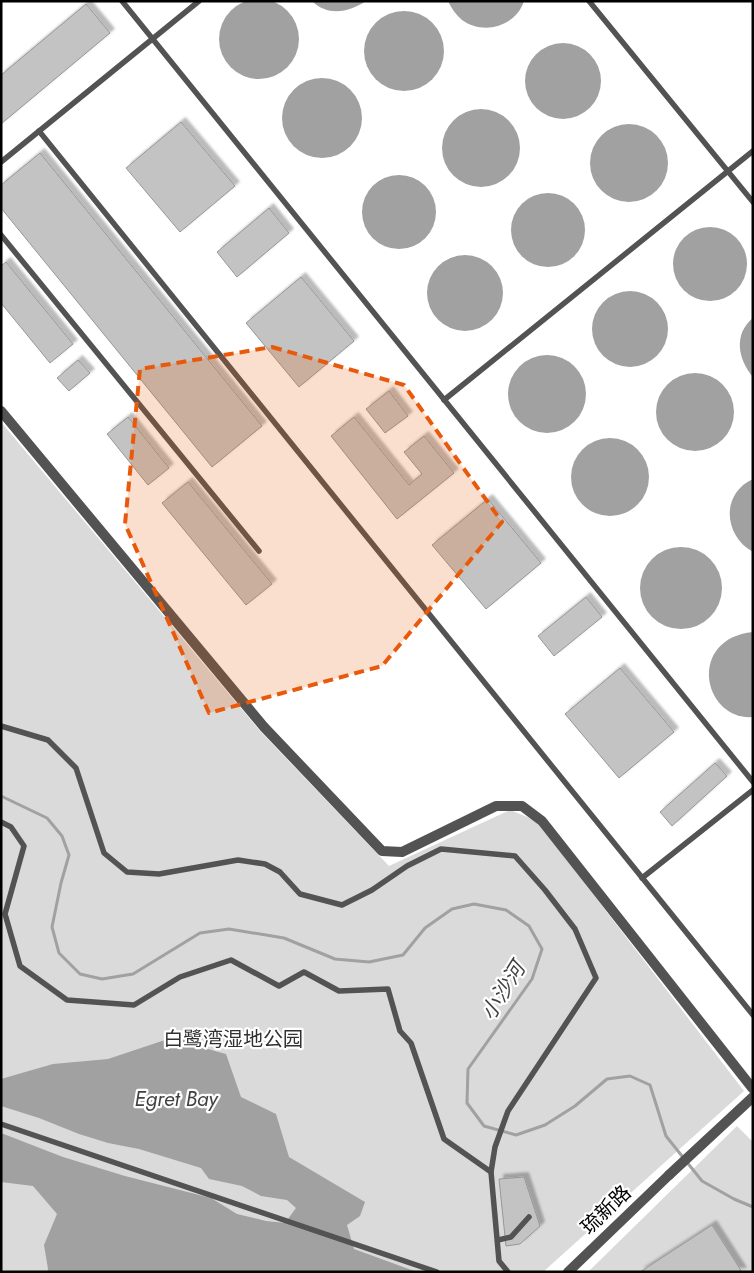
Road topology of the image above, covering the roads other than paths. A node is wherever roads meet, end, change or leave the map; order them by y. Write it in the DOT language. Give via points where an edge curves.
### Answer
graph roads {
  1 [pos="122,1"];
  2 [pos="199,1"];
  3 [pos="590,1"];
  4 [pos="153,39"];
  5 [pos="39,132"];
  6 [pos="753,152"];
  7 [pos="1,162"];
  8 [pos="728,171"];
  9 [pos="753,202"];
  10 [pos="1,235"];
  11 [pos="444,400"];
  12 [pos="1,411"];
  13 [pos="259,551"];
  14 [pos="1,726"];
  15 [pos="753,782"];
  16 [pos="753,790"];
  17 [pos="1,822"];
  18 [pos="642,878"];
  19 [pos="753,1015"];
  20 [pos="753,1090"];
  21 [pos="753,1098"];
  22 [pos="1,1124"];
  23 [pos="491,1172"];
  24 [pos="529,1217"];
  25 [pos="498,1240"];
  26 [pos="437,1272"];
  27 [pos="508,1272"];
  28 [pos="568,1272"];
  1 -- 4 [label="lane"];
  2 -- 4 [label="lane"];
  3 -- 8 [label="lane"];
  4 -- 5 [label="lane"];
  4 -- 11 [label="lane"];
  5 -- 7 [label="lane"];
  5 -- 18 [label="lane"];
  6 -- 8 [label="lane"];
  8 -- 9 [label="lane"];
  8 -- 11 [label="lane"];
  10 -- 13 [label="lane"];
  11 -- 15 [label="lane"];
  12 -- 20 [label="street" via="264,727 382,851 402,852 496,806 522,806 542,822"];
  14 -- 23 [label="lane" via="48,740 76,768 104,854 127,872 159,874 238,860 265,864 280,872 300,894 342,905 441,849 515,856 575,929 596,978 508,1111 495,1147"];
  16 -- 18 [label="lane"];
  17 -- 23 [label="lane" via="11,827 24,846 5,914 20,966 67,1000 134,1004 180,977 231,960 278,986 304,972 339,991 388,990 400,1031 411,1043 444,1139"];
  18 -- 19 [label="lane"];
  21 -- 28 [label="street, 琉新路" via="668,1174"];
  22 -- 26 [label="lane"];
  23 -- 25 [label="lane"];
  24 -- 25 [label="lane" via="511,1237"];
  25 -- 27 [label="lane" via="499,1261"];
}
